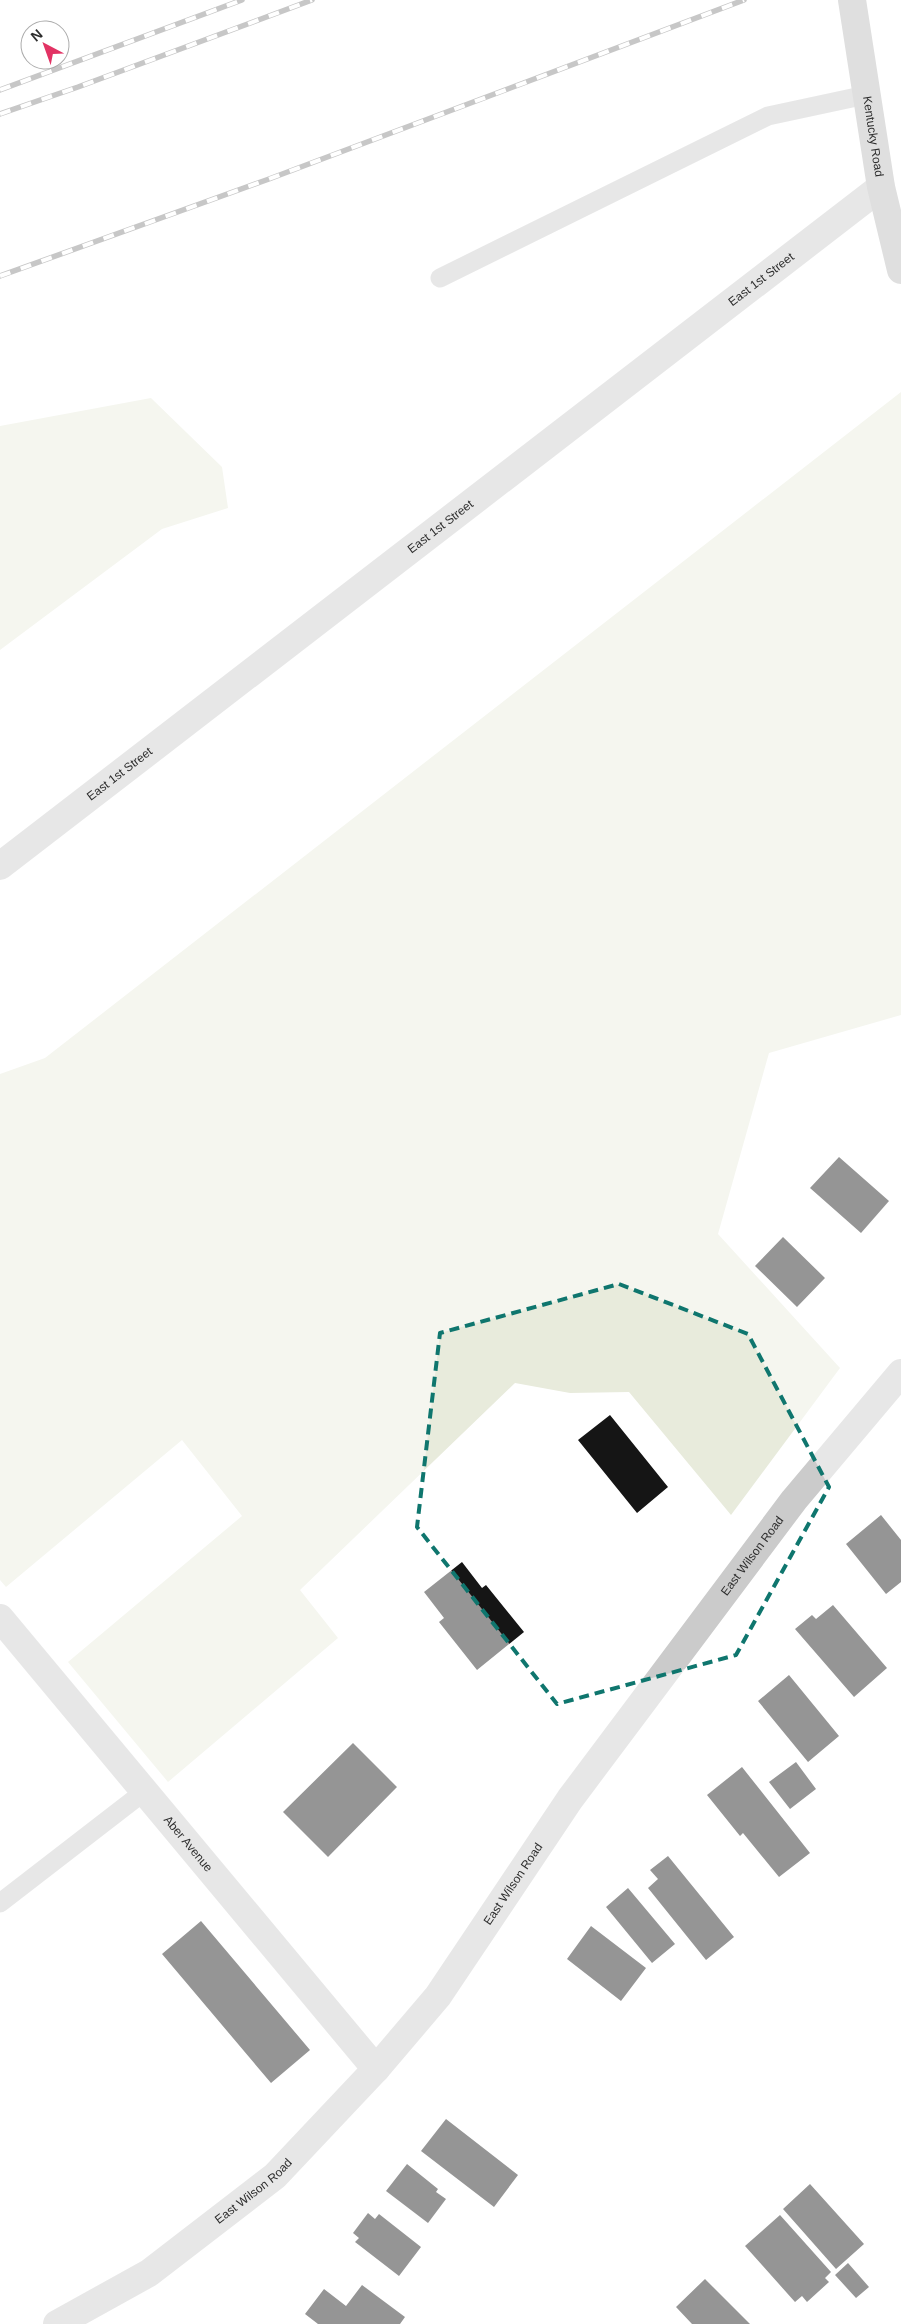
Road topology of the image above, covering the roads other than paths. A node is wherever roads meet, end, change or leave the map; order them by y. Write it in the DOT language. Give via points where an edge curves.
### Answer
graph roads {
  1 [pos="852,0"];
  2 [pos="866,95"];
  3 [pos="881,187"];
  4 [pos="901,270"];
  5 [pos="440,278"];
  6 [pos="0,866"];
  7 [pos="901,1373"];
  8 [pos="0,1618"];
  9 [pos="145,1791"];
  10 [pos="0,1903"];
  11 [pos="376,2069"];
  12 [pos="57,2324"];
  1 -- 2 [label="street, Kentucky Road"];
  2 -- 3 [label="street, Kentucky Road"];
  2 -- 5 [label="lane" via="768,116"];
  3 -- 4 [label="street, Kentucky Road"];
  3 -- 6 [label="street, East 1st Street"];
  7 -- 11 [label="street, East Wilson Road" via="794,1500 570,1799 438,1996"];
  8 -- 9 [label="street, Aber Avenue"];
  9 -- 10 [label="lane"];
  9 -- 11 [label="street, Aber Avenue"];
  11 -- 12 [label="street, East Wilson Road" via="275,2176 149,2273"];
}
